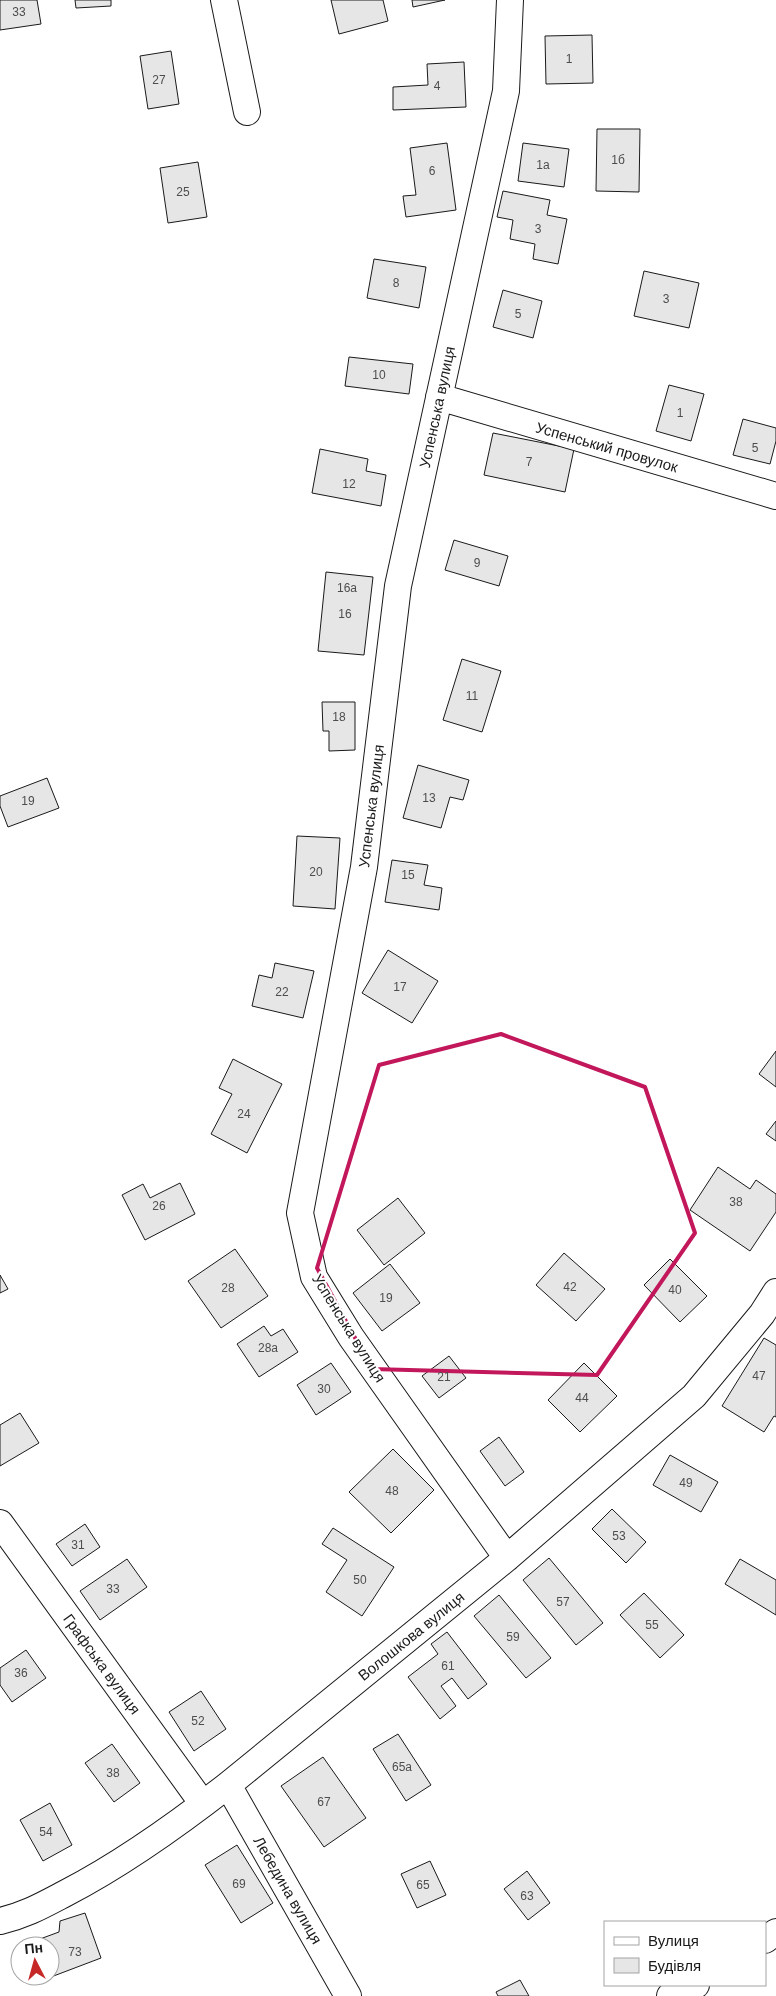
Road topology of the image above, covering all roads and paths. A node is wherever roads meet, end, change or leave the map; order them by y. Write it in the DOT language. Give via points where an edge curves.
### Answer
graph roads {
  1 [pos="224,0"];
  2 [pos="510,0"];
  3 [pos="247,112"];
  4 [pos="439,397"];
  5 [pos="776,496"];
  6 [pos="776,1292"];
  7 [pos="0,1523"];
  8 [pos="507,1558"];
  9 [pos="228,1784"];
  10 [pos="203,1804"];
  11 [pos="0,1921"];
  12 [pos="694,1986"];
  13 [pos="348,1996"];
  14 [pos="670,1996"];
  1 -- 3 [label="street"];
  2 -- 4 [label="street, Успенська вулиця" via="506,91"];
  4 -- 5 [label="street, Успенський провулок"];
  4 -- 8 [label="street, Успенська вулиця" via="398,586 364,867 300,1213 314,1277 351,1337"];
  6 -- 8 [label="street, Волошкова вулиця" via="762,1314 694,1396"];
  7 -- 10 [label="street, Графська вулиця"];
  8 -- 9 [label="street, Волошкова вулиця"];
  9 -- 10 [label="street, Волошкова вулиця"];
  9 -- 13 [label="street, Лебедина вулиця"];
  10 -- 11 [label="street, Волошкова вулиця" via="103,1874 21,1916"];
  12 -- 14 [label="street"];
}
